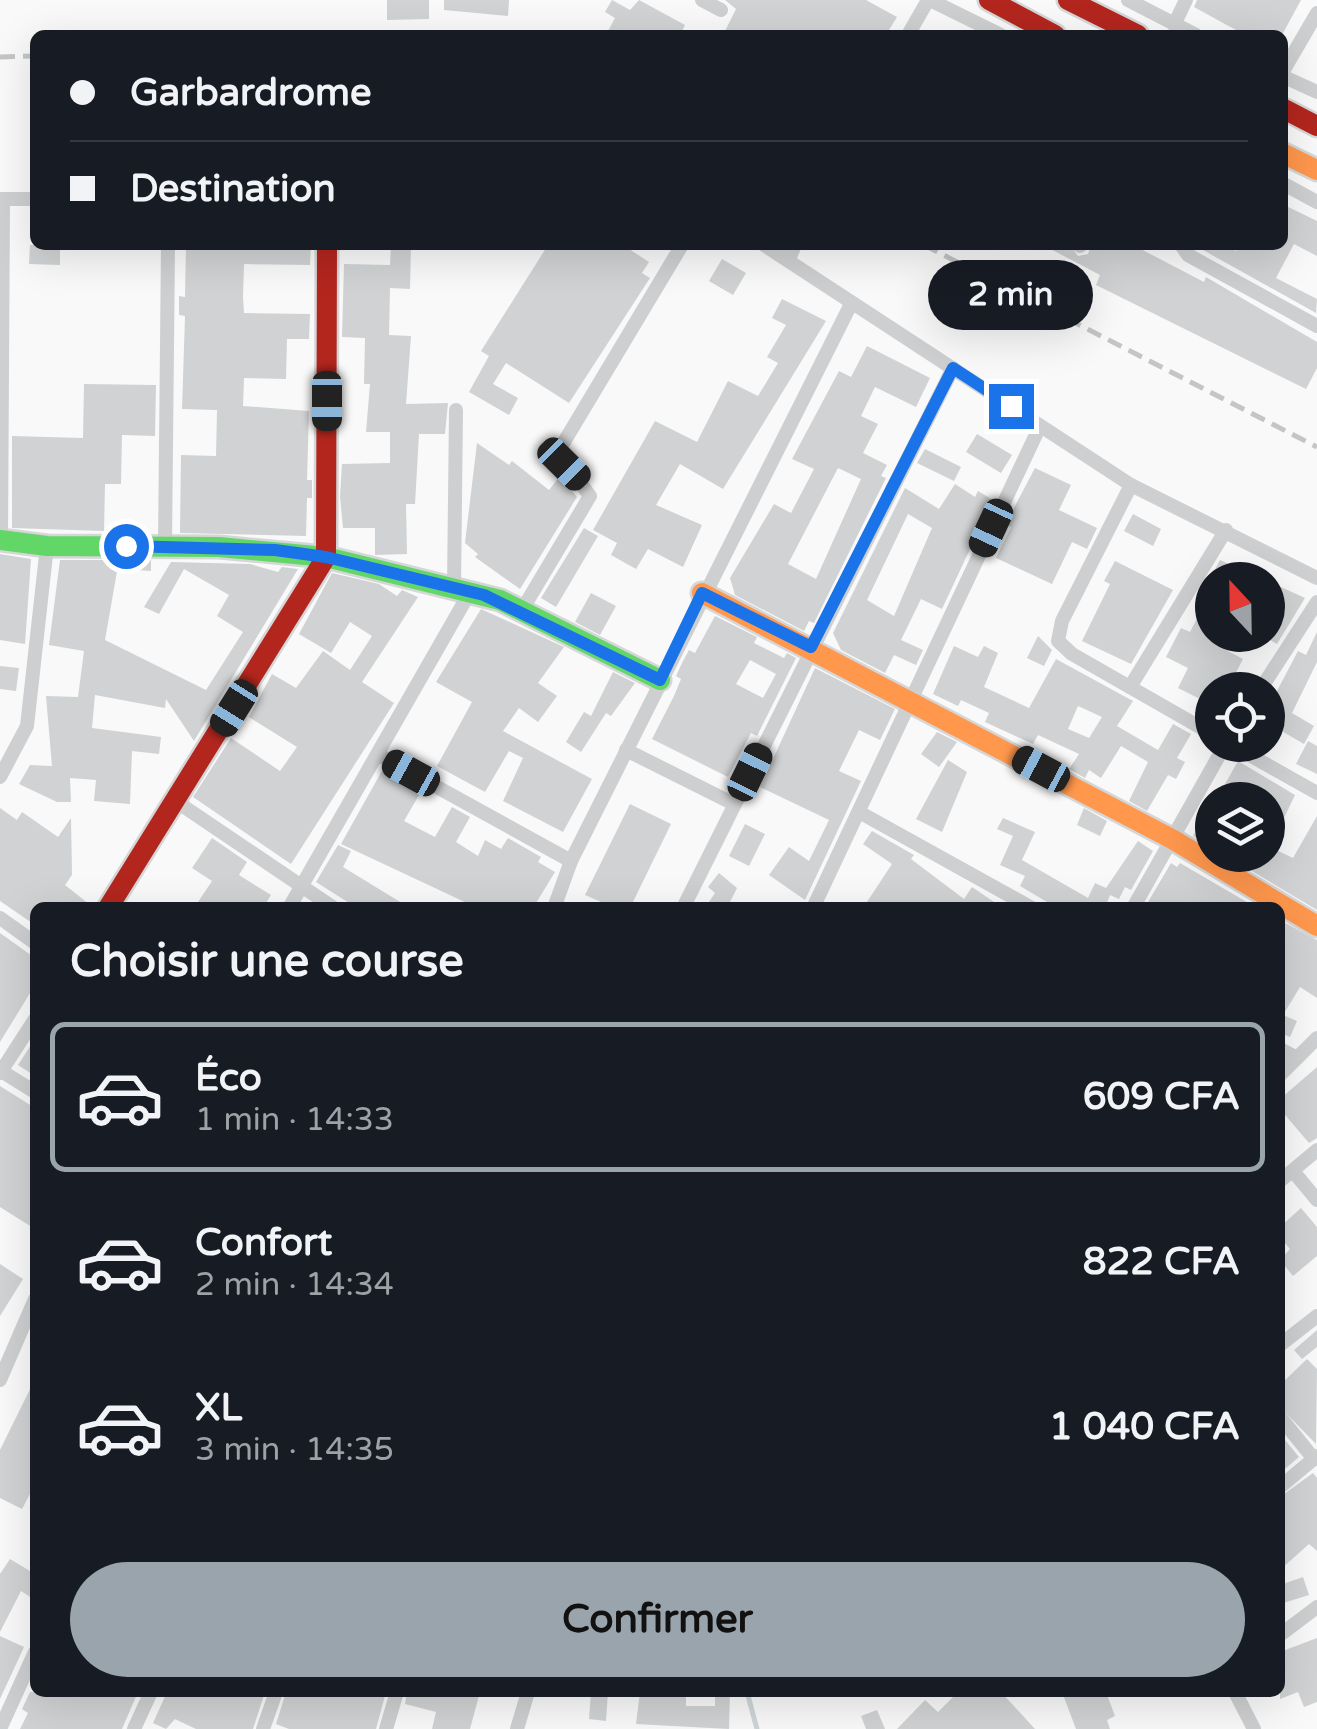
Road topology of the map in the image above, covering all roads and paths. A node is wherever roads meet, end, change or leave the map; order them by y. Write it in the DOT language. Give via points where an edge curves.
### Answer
graph roads {
  1 [pos="702,0"];
  2 [pos="929,0"];
  3 [pos="989,0"];
  4 [pos="1068,0"];
  5 [pos="1128,0"];
  6 [pos="1186,0"];
  7 [pos="721,10"];
  8 [pos="1317,12"];
  9 [pos="1174,24"];
  10 [pos="911,30"];
  11 [pos="990,30"];
  12 [pos="1046,30"];
  13 [pos="1128,30"];
  14 [pos="1186,30"];
  15 [pos="1288,63"];
  16 [pos="1288,77"];
  17 [pos="1317,92"];
  18 [pos="1288,111"];
  19 [pos="1317,126"];
  20 [pos="1288,156"];
  21 [pos="1317,170"];
  22 [pos="1288,186"];
  23 [pos="2,199"];
  24 [pos="30,199"];
  25 [pos="1317,202"];
  26 [pos="168,250"];
  27 [pos="327,250"];
  28 [pos="679,250"];
  29 [pos="1185,250"];
  30 [pos="792,252"];
  31 [pos="851,304"];
  32 [pos="1317,326"];
  33 [pos="953,368"];
  34 [pos="456,410"];
  35 [pos="1040,426"];
  36 [pos="1131,486"];
  37 [pos="1226,530"];
  38 [pos="0,540"];
  39 [pos="47,546"];
  40 [pos="165,546"];
  41 [pos="326,557"];
  42 [pos="1317,578"];
  43 [pos="462,590"];
  44 [pos="702,593"];
  45 [pos="1317,602"];
  46 [pos="522,610"];
  47 [pos="811,647"];
  48 [pos="1272,672"];
  49 [pos="660,680"];
  50 [pos="1130,687"];
  51 [pos="910,699"];
  52 [pos="1195,724"];
  53 [pos="626,750"];
  54 [pos="379,756"];
  55 [pos="1218,762"];
  56 [pos="1260,762"];
  57 [pos="0,778"];
  58 [pos="1317,792"];
  59 [pos="178,802"];
  60 [pos="734,804"];
  61 [pos="859,812"];
  62 [pos="1172,839"];
  63 [pos="571,861"];
  64 [pos="303,886"];
  65 [pos="112,902"];
  66 [pos="293,902"];
  67 [pos="326,902"];
  68 [pos="556,902"];
  69 [pos="687,902"];
  70 [pos="815,902"];
  71 [pos="1021,902"];
  72 [pos="1137,902"];
  73 [pos="1277,902"];
  74 [pos="1285,907"];
  75 [pos="0,918"];
  76 [pos="1317,926"];
  77 [pos="30,939"];
  78 [pos="30,1027"];
  79 [pos="1317,1038"];
  80 [pos="1285,1052"];
  81 [pos="1297,1058"];
  82 [pos="1285,1070"];
  83 [pos="0,1072"];
  84 [pos="30,1089"];
  85 [pos="1317,1150"];
  86 [pos="1286,1176"];
  87 [pos="1317,1200"];
  88 [pos="30,1311"];
  89 [pos="1317,1316"];
  90 [pos="1285,1341"];
  91 [pos="0,1380"];
  92 [pos="1285,1423"];
  93 [pos="1316,1458"];
  94 [pos="1285,1483"];
  95 [pos="1317,1607"];
  96 [pos="1285,1631"];
  97 [pos="30,1663"];
  98 [pos="149,1697"];
  99 [pos="274,1697"];
  100 [pos="396,1697"];
  101 [pos="527,1697"];
  102 [pos="1238,1697"];
  103 [pos="0,1729"];
  104 [pos="134,1729"];
  105 [pos="264,1729"];
  106 [pos="386,1729"];
  107 [pos="517,1729"];
  108 [pos="1254,1729"];
  1 -- 7 [label="street"];
  2 -- 10 [label="street"];
  2 -- 11 [label="street"];
  3 -- 12 [label="street"];
  4 -- 13 [label="street"];
  5 -- 9 [label="street"];
  6 -- 9 [label="street"];
  8 -- 15 [label="street"];
  9 -- 14 [label="street"];
  16 -- 17 [label="street"];
  18 -- 19 [label="street"];
  20 -- 21 [label="street"];
  22 -- 25 [label="street"];
  23 -- 24 [label="street"];
  23 -- 38 [label="street"];
  26 -- 40 [label="street"];
  27 -- 41 [label="street"];
  28 -- 46 [label="street" via="558,452 590,496"];
  29 -- 32 [label="street"];
  30 -- 31 [label="street"];
  31 -- 33 [label="street"];
  31 -- 44 [label="street"];
  33 -- 35 [label="street"];
  33 -- 47 [label="street"];
  34 -- 43 [label="street"];
  35 -- 36 [label="street"];
  35 -- 51 [label="street"];
  36 -- 37 [label="street"];
  36 -- 50 [label="street" via="1058,631 1063,647"];
  37 -- 42 [label="street"];
  37 -- 50 [label="street"];
  38 -- 39 [label="street"];
  39 -- 40 [label="street"];
  39 -- 57 [label="street" via="27,726"];
  40 -- 41 [label="street"];
  41 -- 43 [label="street"];
  41 -- 59 [label="street"];
  43 -- 46 [label="street"];
  43 -- 54 [label="street"];
  44 -- 47 [label="street"];
  44 -- 49 [label="street"];
  45 -- 48 [label="street"];
  46 -- 49 [label="street"];
  47 -- 51 [label="street"];
  47 -- 60 [label="street"];
  49 -- 53 [label="street"];
  50 -- 52 [label="street"];
  51 -- 61 [label="street"];
  51 -- 62 [label="street"];
  53 -- 60 [label="street"];
  53 -- 63 [label="street"];
  54 -- 63 [label="street"];
  54 -- 64 [label="street"];
  55 -- 62 [label="street"];
  56 -- 58 [label="street"];
  59 -- 64 [label="street"];
  59 -- 65 [label="street"];
  60 -- 69 [label="street"];
  61 -- 70 [label="street"];
  61 -- 71 [label="street"];
  62 -- 72 [label="street"];
  62 -- 73 [label="street"];
  63 -- 68 [label="street"];
  64 -- 66 [label="street"];
  64 -- 67 [label="street"];
  74 -- 76 [label="street"];
  75 -- 77 [label="street"];
  78 -- 83 [label="street"];
  79 -- 81 [label="street"];
  80 -- 81 [label="street"];
  81 -- 82 [label="street"];
  83 -- 84 [label="street"];
  85 -- 86 [label="street"];
  86 -- 87 [label="street"];
  88 -- 91 [label="street"];
  89 -- 90 [label="street"];
  92 -- 93 [label="street"];
  93 -- 94 [label="street"];
  95 -- 96 [label="street"];
  97 -- 103 [label="street"];
  98 -- 104 [label="street"];
  99 -- 105 [label="street"];
  100 -- 106 [label="street"];
  101 -- 107 [label="street"];
  102 -- 108 [label="street"];
}
